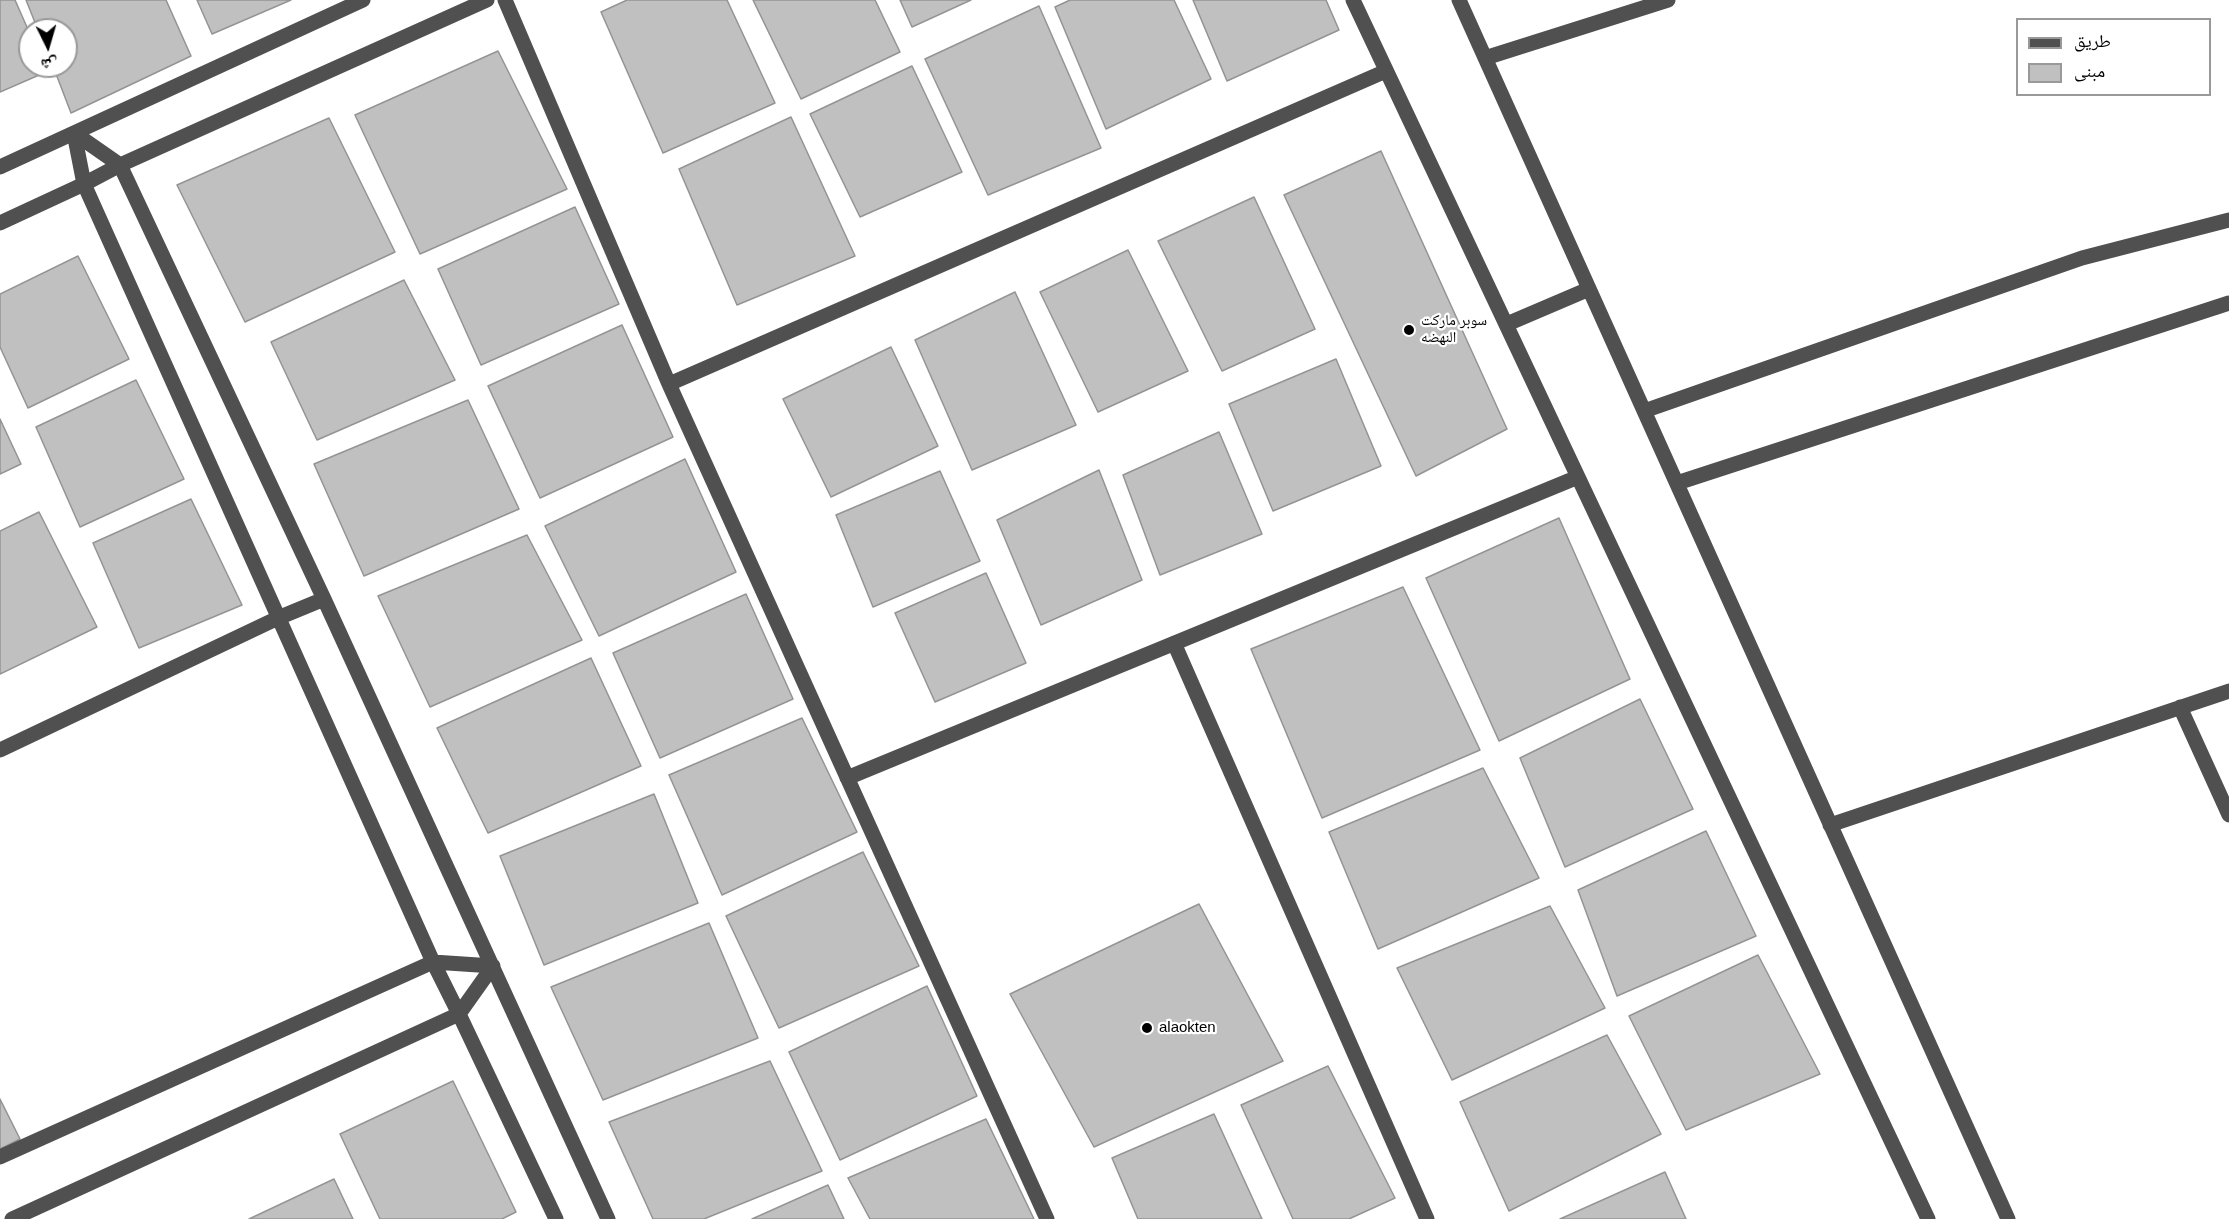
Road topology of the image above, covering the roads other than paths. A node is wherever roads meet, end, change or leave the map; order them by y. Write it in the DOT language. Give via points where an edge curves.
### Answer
graph roads {
  1 [pos="363,0"];
  2 [pos="487,0"];
  3 [pos="505,0"];
  4 [pos="1353,0"];
  5 [pos="1459,0"];
  6 [pos="1668,0"];
  7 [pos="1485,58"];
  8 [pos="1386,71"];
  9 [pos="74,133"];
  10 [pos="120,165"];
  11 [pos="0,166"];
  12 [pos="84,184"];
  13 [pos="2229,220"];
  14 [pos="0,223"];
  15 [pos="1589,289"];
  16 [pos="2229,303"];
  17 [pos="1507,324"];
  18 [pos="669,384"];
  19 [pos="1644,411"];
  20 [pos="1578,477"];
  21 [pos="1677,483"];
  22 [pos="324,599"];
  23 [pos="278,618"];
  24 [pos="1174,643"];
  25 [pos="2229,691"];
  26 [pos="2180,708"];
  27 [pos="0,750"];
  28 [pos="847,778"];
  29 [pos="2229,815"];
  30 [pos="1830,825"];
  31 [pos="433,962"];
  32 [pos="493,966"];
  33 [pos="459,1014"];
  34 [pos="0,1157"];
  35 [pos="12,1219"];
  36 [pos="556,1219"];
  37 [pos="608,1219"];
  38 [pos="1047,1219"];
  39 [pos="1427,1219"];
  40 [pos="1928,1219"];
  41 [pos="2008,1219"];
  1 -- 9 [label="street"];
  2 -- 10 [label="street"];
  3 -- 18 [label="street"];
  4 -- 8 [label="street"];
  5 -- 7 [label="street"];
  6 -- 7 [label="street"];
  7 -- 15 [label="street"];
  8 -- 17 [label="street"];
  8 -- 18 [label="street"];
  9 -- 10 [label="street"];
  9 -- 11 [label="street"];
  9 -- 12 [label="street"];
  10 -- 12 [label="street"];
  10 -- 22 [label="street"];
  12 -- 14 [label="street"];
  12 -- 23 [label="street"];
  13 -- 19 [label="street" via="2082,258"];
  15 -- 17 [label="street"];
  15 -- 19 [label="street"];
  16 -- 21 [label="street"];
  17 -- 20 [label="street"];
  18 -- 28 [label="street"];
  19 -- 21 [label="street"];
  20 -- 24 [label="street"];
  20 -- 40 [label="street"];
  21 -- 30 [label="street"];
  22 -- 23 [label="street"];
  22 -- 32 [label="street"];
  23 -- 27 [label="street"];
  23 -- 31 [label="street"];
  24 -- 28 [label="street"];
  24 -- 39 [label="street"];
  25 -- 26 [label="street"];
  26 -- 29 [label="street"];
  26 -- 30 [label="street"];
  28 -- 38 [label="street"];
  30 -- 41 [label="street"];
  31 -- 32 [label="street"];
  31 -- 33 [label="street"];
  31 -- 34 [label="street"];
  32 -- 33 [label="street"];
  32 -- 37 [label="street"];
  33 -- 35 [label="street"];
  33 -- 36 [label="street"];
}
